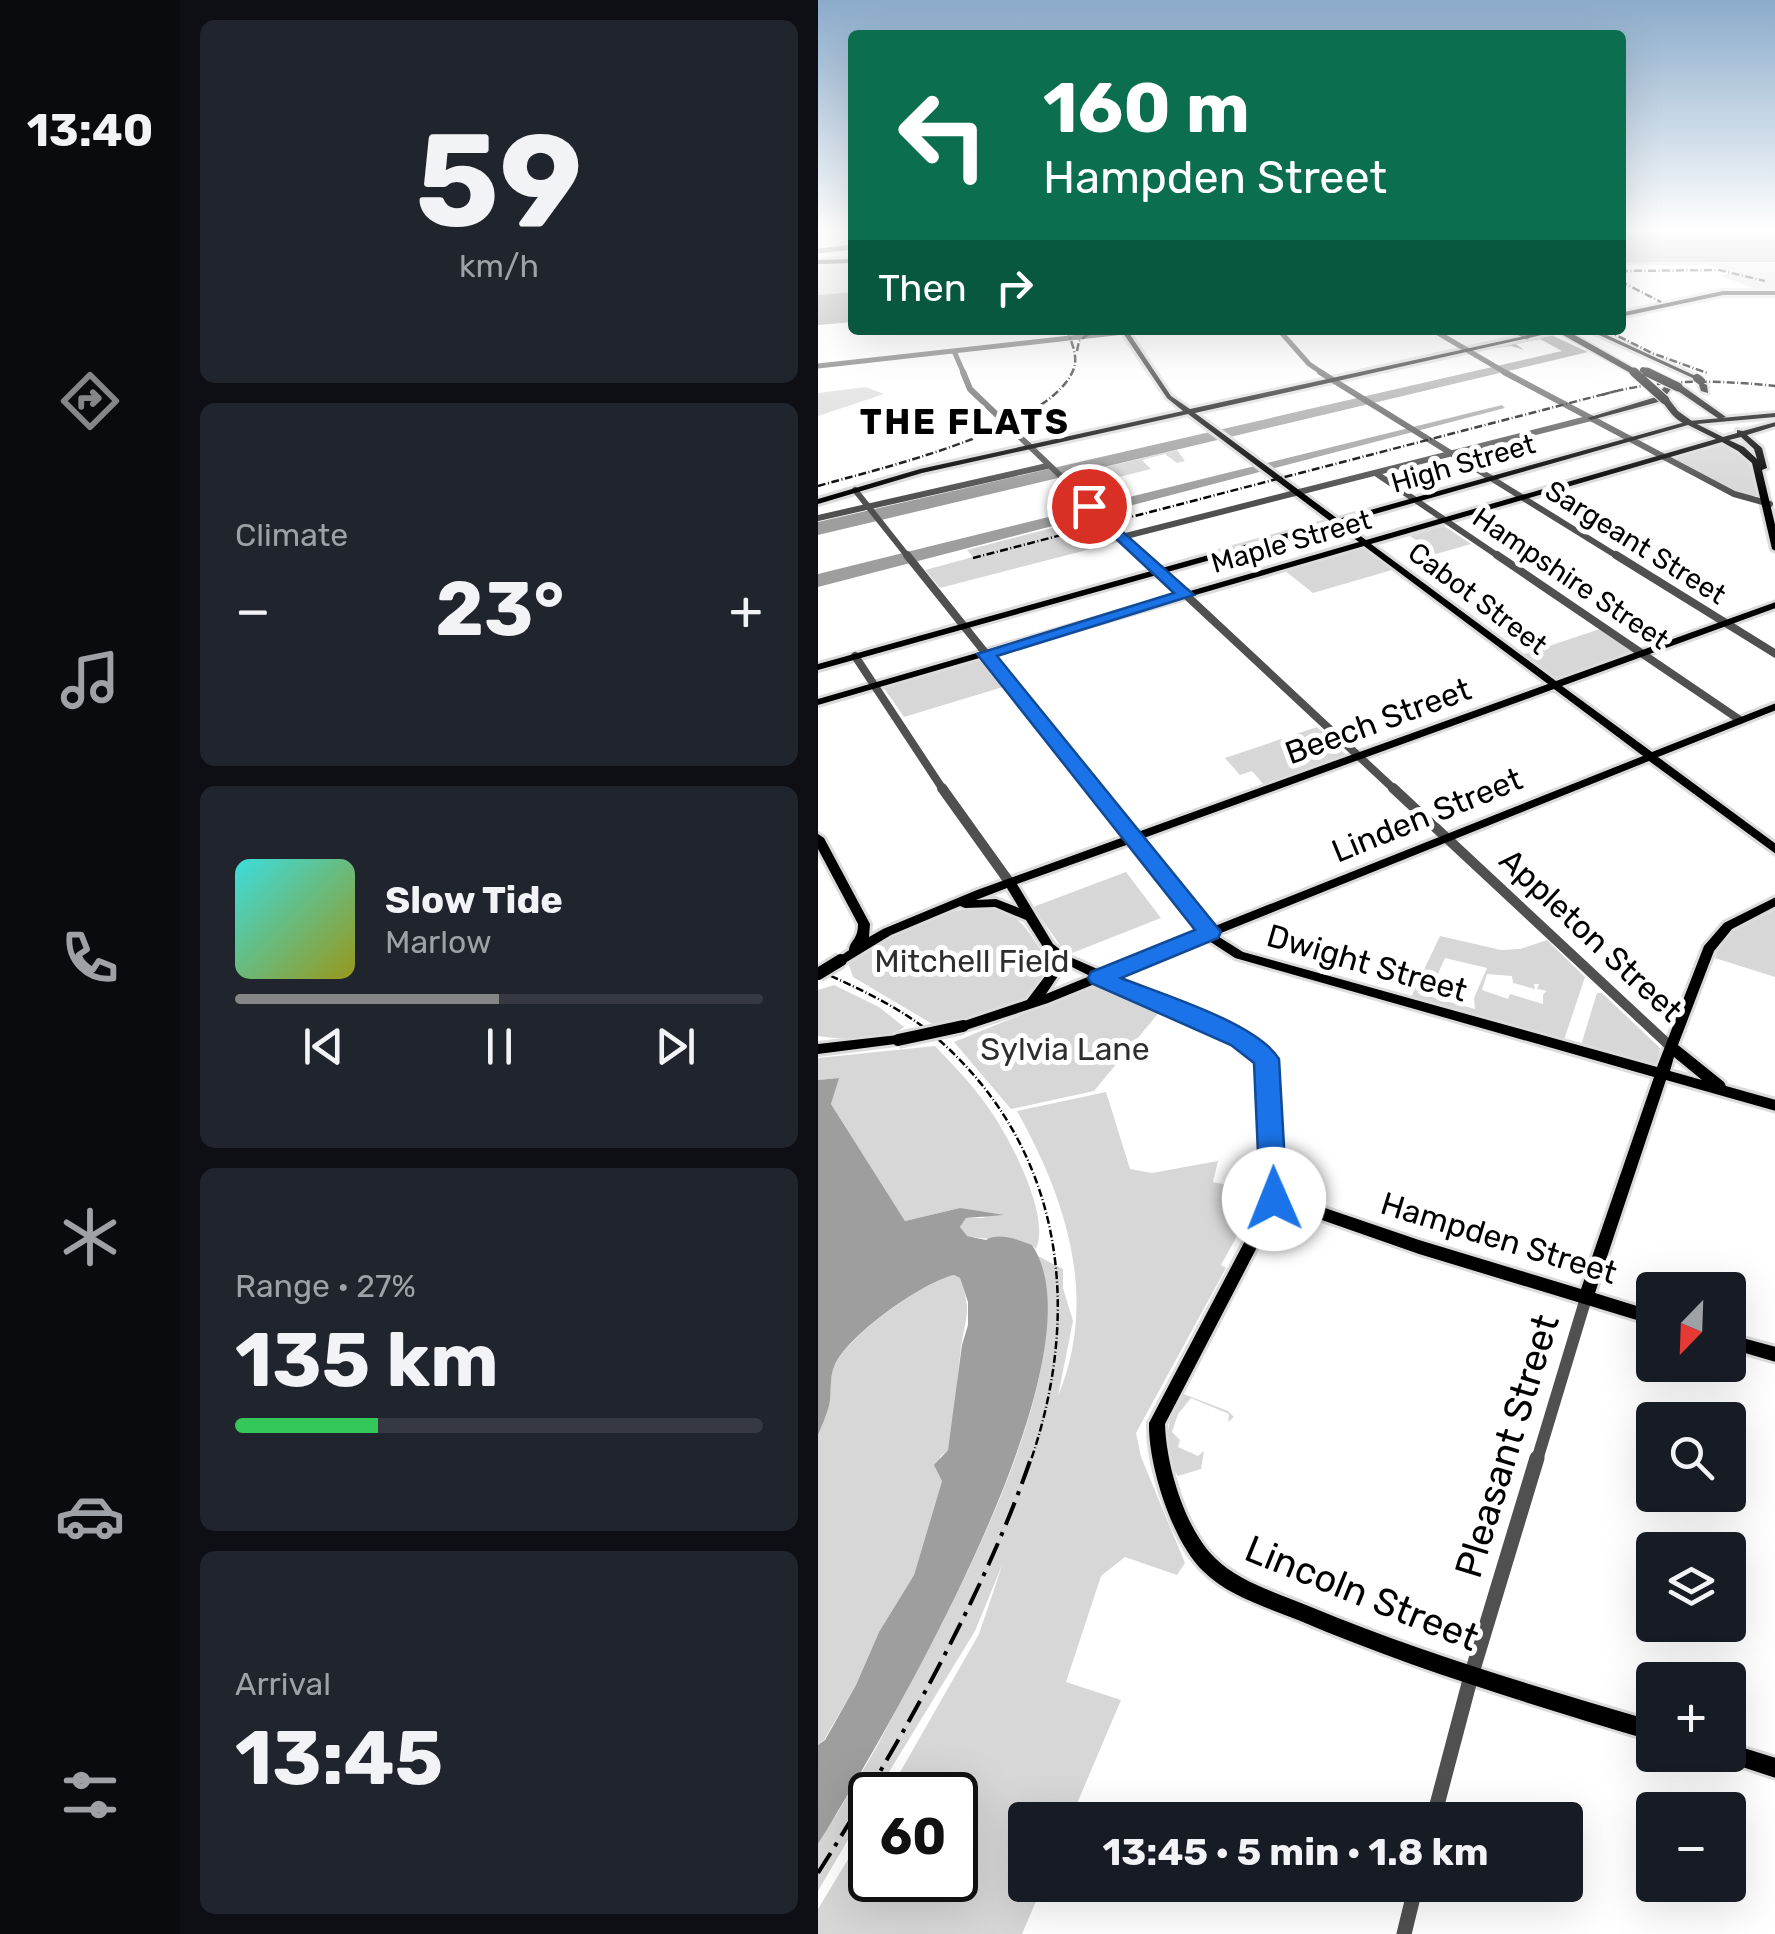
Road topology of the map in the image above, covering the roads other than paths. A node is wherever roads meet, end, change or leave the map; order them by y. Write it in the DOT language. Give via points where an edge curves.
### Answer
graph roads {
  1 [pos="1091,335"];
  2 [pos="1128,335"];
  3 [pos="1283,335"];
  4 [pos="1442,335"];
  5 [pos="1535,335"];
  6 [pos="1561,335"];
  7 [pos="1565,335"];
  8 [pos="1603,335"];
  9 [pos="1530,336"];
  10 [pos="1588,343"];
  11 [pos="1465,350"];
  12 [pos="954,351"];
  13 [pos="1597,352"];
  14 [pos="818,366"];
  15 [pos="1332,380"];
  16 [pos="1704,390"];
  17 [pos="1666,394"];
  18 [pos="1188,412"];
  19 [pos="1776,415"];
  20 [pos="1722,417"];
  21 [pos="1591,418"];
  22 [pos="1690,422"];
  23 [pos="1776,424"];
  24 [pos="1742,434"];
  25 [pos="1632,439"];
  26 [pos="1722,439"];
  27 [pos="1028,447"];
  28 [pos="1452,454"];
  29 [pos="1664,456"];
  30 [pos="1049,468"];
  31 [pos="1377,474"];
  32 [pos="1490,478"];
  33 [pos="855,490"];
  34 [pos="1292,491"];
  35 [pos="1522,498"];
  36 [pos="1414,500"];
  37 [pos="818,502"];
  38 [pos="1767,502"];
  39 [pos="870,508"];
  40 [pos="818,518"];
  41 [pos="1444,520"];
  42 [pos="1334,522"];
  43 [pos="1122,536"];
  44 [pos="1363,544"];
  45 [pos="1776,549"];
  46 [pos="1159,571"];
  47 [pos="1186,595"];
  48 [pos="1772,607"];
  49 [pos="1726,624"];
  50 [pos="964,626"];
  51 [pos="986,654"];
  52 [pos="1644,654"];
  53 [pos="1776,654"];
  54 [pos="855,656"];
  55 [pos="818,667"];
  56 [pos="875,686"];
  57 [pos="1554,686"];
  58 [pos="818,702"];
  59 [pos="1776,706"];
  60 [pos="1740,720"];
  61 [pos="1649,756"];
  62 [pos="1358,757"];
  63 [pos="1445,837"];
  64 [pos="818,838"];
  65 [pos="1134,838"];
  66 [pos="1776,850"];
  67 [pos="995,864"];
  68 [pos="1010,883"];
  69 [pos="980,893"];
  70 [pos="1776,902"];
  71 [pos="954,905"];
  72 [pos="1029,917"];
  73 [pos="864,924"];
  74 [pos="887,932"];
  75 [pos="1210,932"];
  76 [pos="1049,948"];
  77 [pos="841,960"];
  78 [pos="818,974"];
  79 [pos="1099,978"];
  80 [pos="1030,1005"];
  81 [pos="818,1046"];
  82 [pos="1670,1047"];
  83 [pos="1664,1075"];
  84 [pos="1729,1093"];
  85 [pos="1776,1106"];
  86 [pos="1274,1197"];
  87 [pos="1586,1298"];
  88 [pos="1636,1313"];
  89 [pos="1746,1346"];
  90 [pos="1776,1356"];
  91 [pos="1471,1676"];
  92 [pos="1636,1726"];
  93 [pos="1746,1759"];
  94 [pos="1776,1768"];
  95 [pos="1438,1802"];
  96 [pos="1412,1902"];
  97 [pos="1404,1934"];
  1 -- 12 [label="street"];
  2 -- 18 [label="main road, Cabot Street" via="1166,394"];
  3 -- 15 [label="street, Sargeant Street"];
  4 -- 11 [label="street"];
  5 -- 9 [label="main road"];
  6 -- 13 [label="highway, bridge"];
  7 -- 10 [label="highway, bridge"];
  8 -- 16 [label="main road"];
  9 -- 11 [label="main road"];
  10 -- 16 [label="highway, bridge" via="1678,387"];
  10 -- 17 [label="highway, bridge"];
  11 -- 15 [label="main road"];
  11 -- 21 [label="street"];
  12 -- 14 [label="street"];
  12 -- 27 [label="street, Appleton Street" via="967,387"];
  13 -- 17 [label="highway, bridge"];
  13 -- 21 [label="highway, bridge" via="1649,392 1644,400"];
  15 -- 18 [label="main road"];
  15 -- 28 [label="street, Sargeant Street"];
  16 -- 20 [label="highway"];
  17 -- 21 [label="highway"];
  17 -- 22 [label="highway" via="1675,413"];
  18 -- 27 [label="main road"];
  18 -- 34 [label="main road, Cabot Street"];
  19 -- 20 [label="main road, High Street"];
  20 -- 22 [label="main road, High Street"];
  20 -- 24 [label="main road"];
  21 -- 25 [label="street"];
  21 -- 28 [label="street"];
  22 -- 25 [label="main road, High Street"];
  22 -- 26 [label="main road"];
  23 -- 24 [label="main road, Maple Street"];
  24 -- 26 [label="main road, Maple Street"];
  24 -- 38 [label="main road" via="1758,448"];
  25 -- 29 [label="street"];
  25 -- 32 [label="main road, High Street"];
  26 -- 29 [label="main road, Maple Street"];
  26 -- 38 [label="main road" via="1756,462"];
  27 -- 30 [label="street, Appleton Street"];
  27 -- 33 [label="main road"];
  28 -- 31 [label="street"];
  28 -- 32 [label="street, Sargeant Street"];
  29 -- 35 [label="main road, Maple Street"];
  29 -- 38 [label="street" via="1749,500"];
  30 -- 39 [label="street"];
  30 -- 43 [label="street, Appleton Street"];
  31 -- 34 [label="street"];
  31 -- 36 [label="street, Hampshire Street"];
  32 -- 35 [label="street, Sargeant Street"];
  32 -- 36 [label="main road, High Street"];
  33 -- 37 [label="main road"];
  33 -- 39 [label="street, Dwight Street"];
  34 -- 42 [label="main road, Cabot Street"];
  34 -- 43 [label="street"];
  35 -- 41 [label="main road, Maple Street"];
  35 -- 49 [label="street, Sargeant Street"];
  36 -- 41 [label="street, Hampshire Street"];
  36 -- 42 [label="main road, High Street"];
  38 -- 45 [label="main road"];
  39 -- 40 [label="street"];
  39 -- 50 [label="street, Dwight Street"];
  41 -- 44 [label="main road, Maple Street"];
  41 -- 52 [label="street, Hampshire Street"];
  42 -- 44 [label="main road, Cabot Street"];
  42 -- 46 [label="main road, High Street"];
  43 -- 46 [label="street, Appleton Street"];
  44 -- 47 [label="main road, Maple Street"];
  44 -- 57 [label="main road, Cabot Street"];
  46 -- 47 [label="street, Appleton Street"];
  46 -- 50 [label="main road, High Street"];
  47 -- 51 [label="main road, Maple Street"];
  47 -- 62 [label="street, Appleton Street"];
  48 -- 49 [label="main road, Beech Street"];
  49 -- 52 [label="main road, Beech Street"];
  49 -- 53 [label="street, Sargeant Street"];
  50 -- 51 [label="street, Dwight Street"];
  50 -- 54 [label="main road, High Street"];
  51 -- 56 [label="main road, Maple Street"];
  51 -- 65 [label="street, Dwight Street"];
  52 -- 57 [label="main road, Beech Street"];
  52 -- 60 [label="street, Hampshire Street"];
  54 -- 55 [label="main road, High Street"];
  54 -- 56 [label="street"];
  56 -- 58 [label="main road, Maple Street"];
  56 -- 67 [label="street"];
  57 -- 61 [label="main road, Cabot Street"];
  57 -- 62 [label="main road, Beech Street"];
  59 -- 60 [label="main road, Linden Street"];
  60 -- 61 [label="main road, Linden Street"];
  61 -- 63 [label="main road, Linden Street"];
  61 -- 66 [label="main road, Cabot Street"];
  62 -- 63 [label="street, Appleton Street"];
  62 -- 65 [label="main road, Beech Street"];
  63 -- 75 [label="main road, Linden Street"];
  63 -- 82 [label="street, Appleton Street"];
  64 -- 73 [label="main road"];
  65 -- 68 [label="main road, Beech Street"];
  65 -- 75 [label="main road, Dwight Street"];
  67 -- 68 [label="street"];
  67 -- 69 [label="street" via="995,877"];
  68 -- 69 [label="main road, Beech Street"];
  68 -- 72 [label="main road"];
  69 -- 71 [label="main road, Beech Street"];
  70 -- 82 [label="main road, Pleasant Street" via="1716,935"];
  71 -- 72 [label="main road" via="996,904"];
  71 -- 74 [label="main road, Beech Street"];
  72 -- 76 [label="main road"];
  73 -- 74 [label="main road"];
  73 -- 77 [label="main road" via="864,936"];
  74 -- 77 [label="main road, Beech Street"];
  75 -- 79 [label="main road, Linden Street"];
  75 -- 83 [label="main road, Dwight Street" via="1223,948 1249,959"];
  76 -- 79 [label="main road"];
  76 -- 80 [label="main road" via="1052,976"];
  77 -- 78 [label="main road, Beech Street, bridge"];
  79 -- 80 [label="main road, Linden Street"];
  79 -- 86 [label="main road" via="1240,1038 1266,1059"];
  80 -- 81 [label="main road, Linden Street, bridge" via="898,1040"];
  82 -- 83 [label="main road, Pleasant Street"];
  82 -- 84 [label="main road, Appleton Street"];
  83 -- 84 [label="main road, Dwight Street"];
  83 -- 87 [label="main road, Pleasant Street"];
  84 -- 85 [label="main road, Dwight Street"];
  86 -- 87 [label="main road, Hampden Street"];
  86 -- 91 [label="main road, Lincoln Street" via="1166,1399 1155,1440 1164,1475 1200,1556 1226,1578 1406,1656"];
  87 -- 88 [label="main road, Hampden Street"];
  87 -- 91 [label="street, Pleasant Street"];
  89 -- 90 [label="main road"];
  91 -- 92 [label="main road, Lincoln Street"];
  91 -- 95 [label="street, Pleasant Street"];
  93 -- 94 [label="main road"];
  96 -- 97 [label="street"];
}
